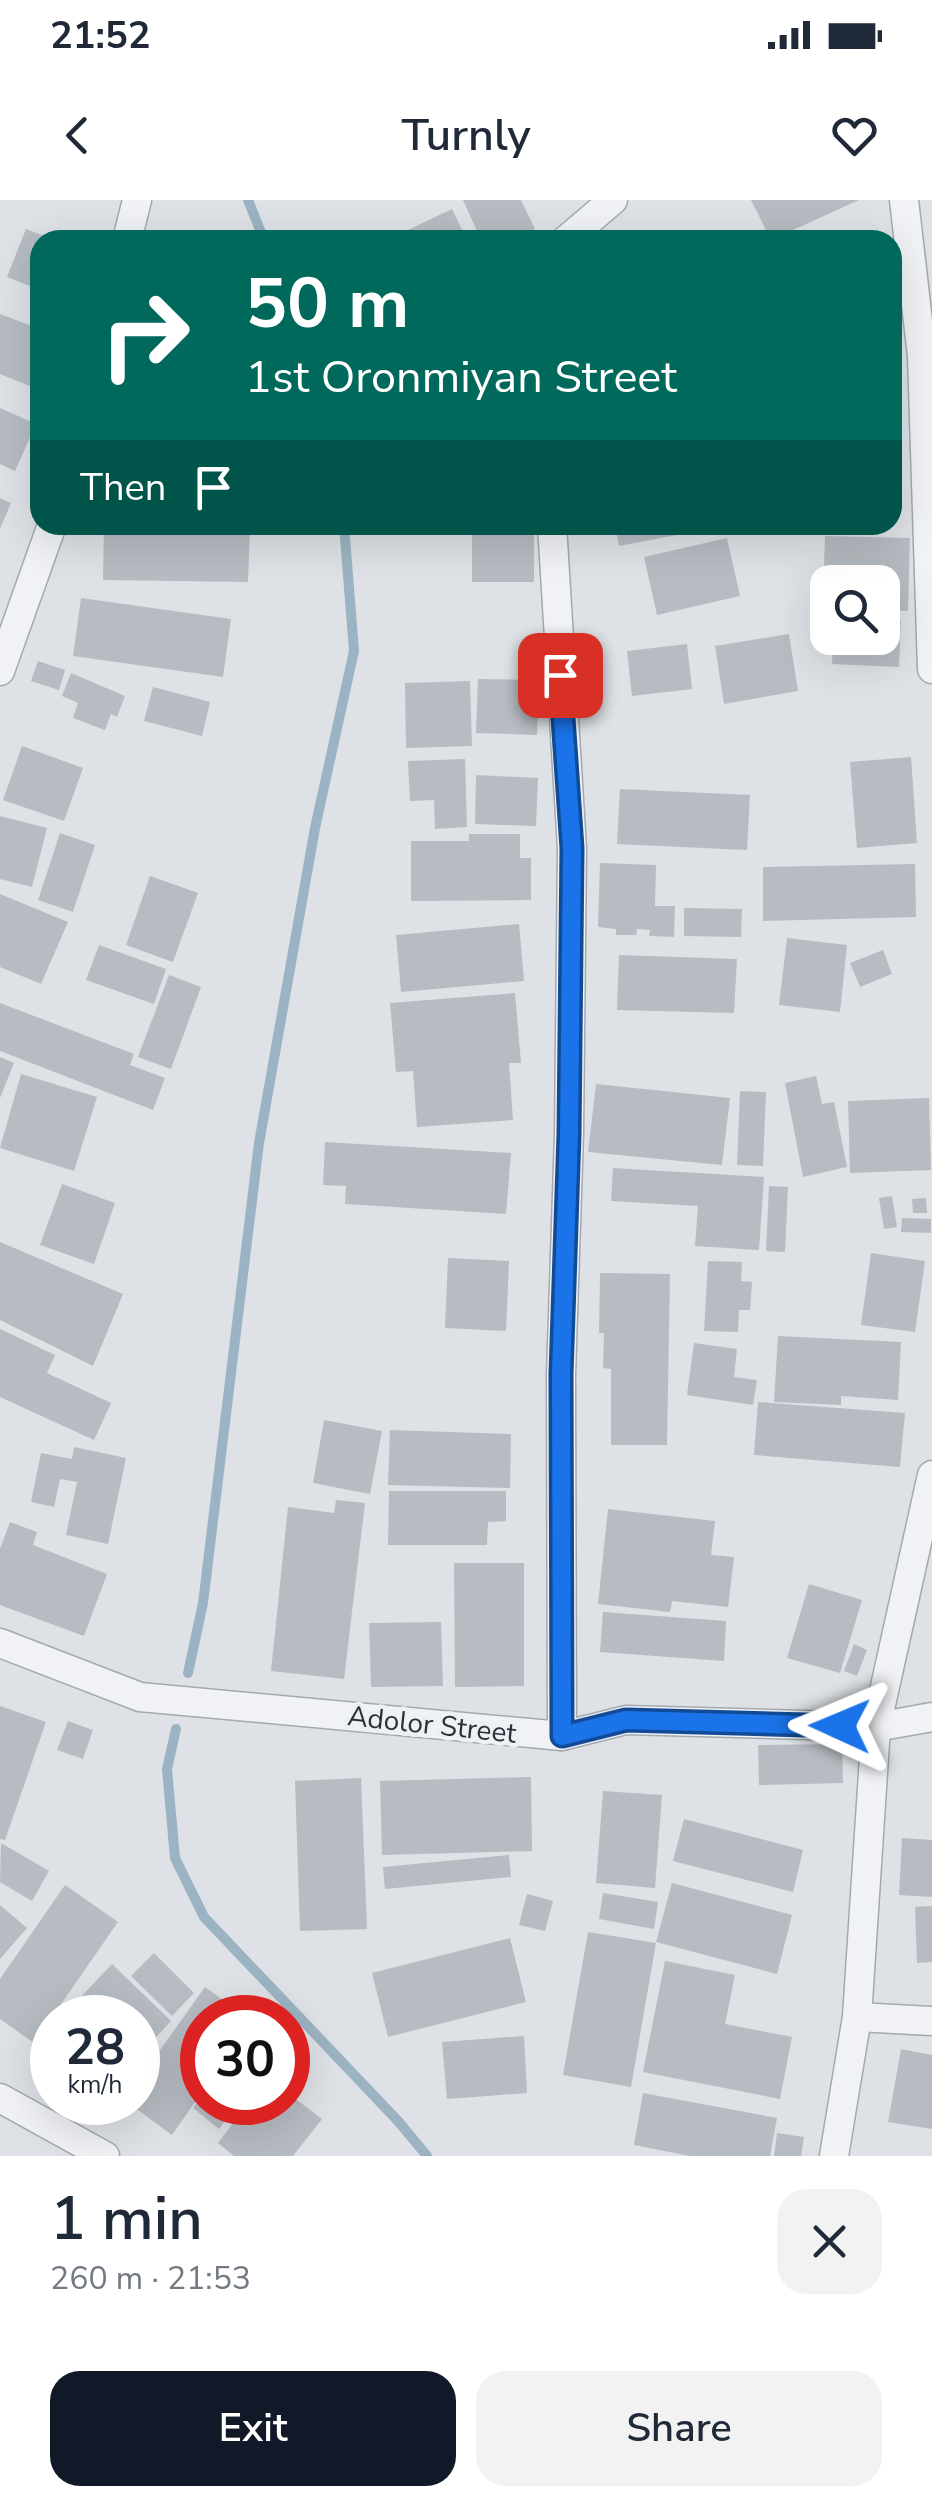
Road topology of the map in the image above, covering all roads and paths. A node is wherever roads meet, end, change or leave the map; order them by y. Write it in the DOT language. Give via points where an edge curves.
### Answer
graph roads {
  1 [pos="137,200"];
  2 [pos="614,200"];
  3 [pos="904,200"];
  4 [pos="130,230"];
  5 [pos="578,230"];
  6 [pos="48,535"];
  7 [pos="553,535"];
  8 [pos="932,669"];
  9 [pos="0,672"];
  10 [pos="932,1475"];
  11 [pos="0,1643"];
  12 [pos="932,1717"];
  13 [pos="876,1726"];
  14 [pos="562,1736"];
  15 [pos="857,2017"];
  16 [pos="932,2021"];
  17 [pos="0,2098"];
  18 [pos="105,2156"];
  19 [pos="834,2156"];
  1 -- 4 [label="street"];
  2 -- 5 [label="street"];
  3 -- 8 [label="street" via="922,356"];
  6 -- 9 [label="street"];
  7 -- 14 [label="street" via="572,848 561,1374"];
  10 -- 13 [label="street"];
  11 -- 14 [label="street, Adolor Street" via="140,1697"];
  12 -- 13 [label="street, Adolor Street"];
  13 -- 14 [label="street, Adolor Street" via="626,1720"];
  13 -- 15 [label="street"];
  15 -- 16 [label="street"];
  15 -- 19 [label="street"];
  17 -- 18 [label="street"];
}
